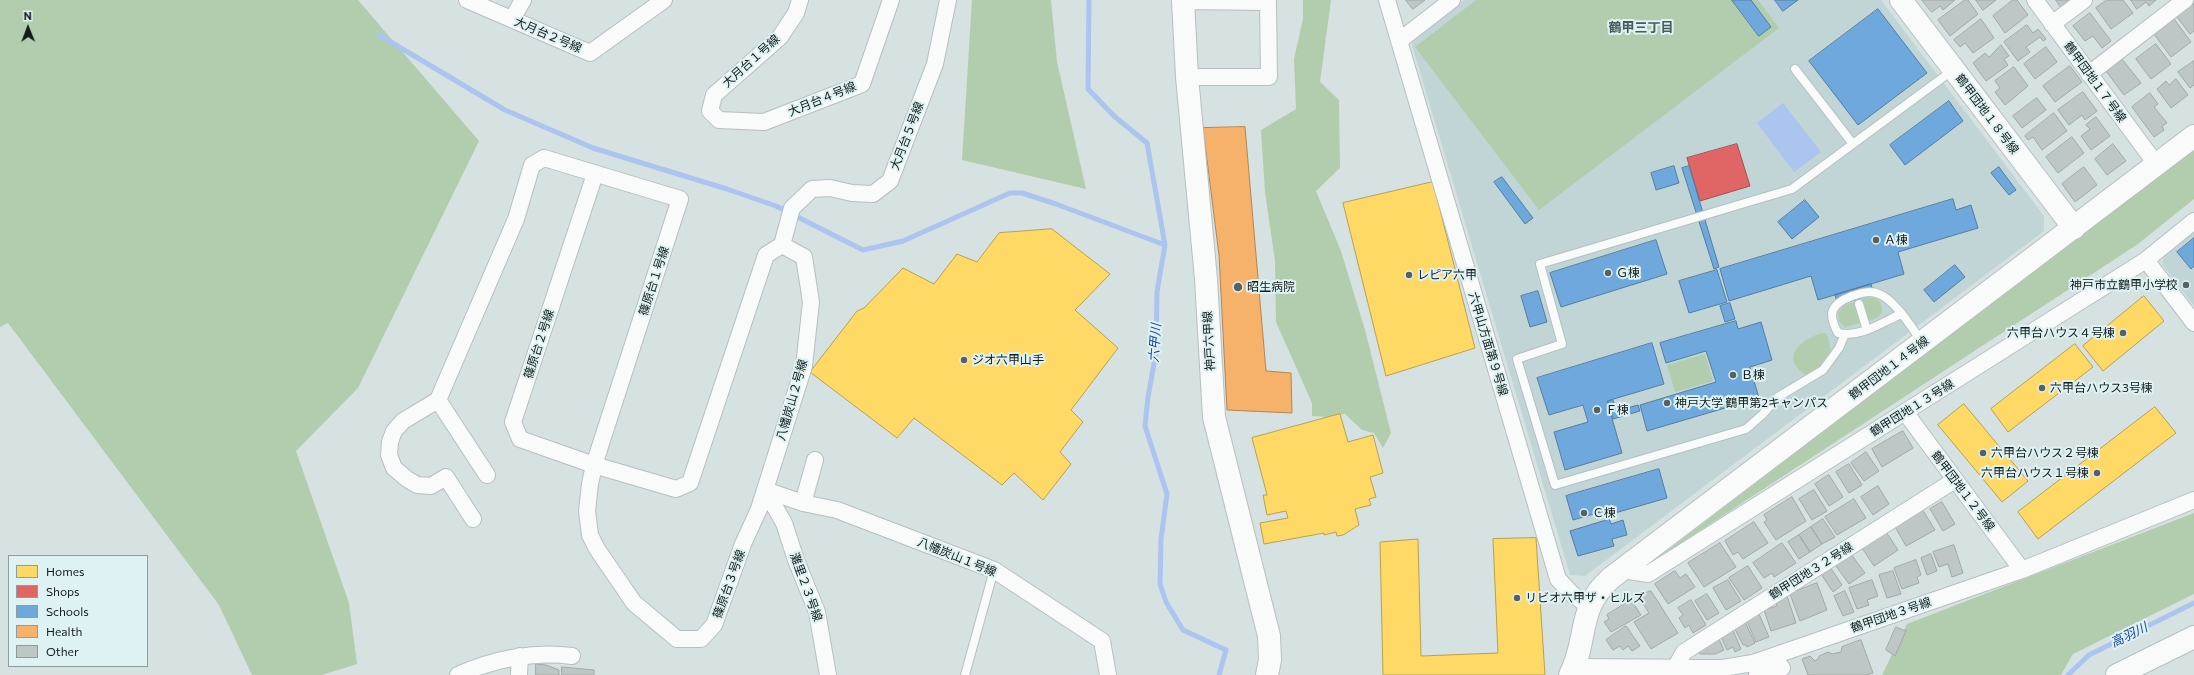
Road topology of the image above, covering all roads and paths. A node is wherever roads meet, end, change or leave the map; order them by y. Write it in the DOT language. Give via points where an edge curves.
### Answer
graph roads {
  1 [pos="468,0"];
  2 [pos="524,0"];
  3 [pos="664,0"];
  4 [pos="800,0"];
  5 [pos="891,0"];
  6 [pos="948,0"];
  7 [pos="1387,0"];
  8 [pos="1452,0"];
  9 [pos="1901,0"];
  10 [pos="2035,0"];
  11 [pos="2084,0"];
  12 [pos="2185,0"];
  13 [pos="1183,1"];
  14 [pos="512,19"];
  15 [pos="2052,24"];
  16 [pos="1399,41"];
  17 [pos="1795,69"];
  18 [pos="1954,70"];
  19 [pos="2089,74"];
  20 [pos="1187,76"];
  21 [pos="719,120"];
  22 [pos="2194,136"];
  23 [pos="1853,144"];
  24 [pos="2156,164"];
  25 [pos="595,174"];
  26 [pos="2194,221"];
  27 [pos="2074,228"];
  28 [pos="782,245"];
  29 [pos="2146,260"];
  30 [pos="1859,304"];
  31 [pos="1900,314"];
  32 [pos="2194,323"];
  33 [pos="1867,330"];
  34 [pos="1845,334"];
  35 [pos="1923,342"];
  36 [pos="438,400"];
  37 [pos="1905,412"];
  38 [pos="815,460"];
  39 [pos="594,466"];
  40 [pos="487,475"];
  41 [pos="1955,480"];
  42 [pos="765,490"];
  43 [pos="2194,500"];
  44 [pos="803,502"];
  45 [pos="473,519"];
  46 [pos="994,570"];
  47 [pos="1623,570"];
  48 [pos="2022,570"];
  49 [pos="1589,606"];
  50 [pos="2194,637"];
  51 [pos="520,656"];
  52 [pos="572,656"];
  53 [pos="1773,656"];
  54 [pos="1675,668"];
  55 [pos="1573,671"];
  56 [pos="1766,674"];
  57 [pos="458,675"];
  58 [pos="519,675"];
  59 [pos="828,675"];
  60 [pos="965,675"];
  61 [pos="1108,675"];
  62 [pos="1267,675"];
  63 [pos="2117,675"];
  1 -- 14 [label="street, 大月台２号線"];
  2 -- 14 [label="street"];
  3 -- 14 [label="street, 大月台２号線" via="590,53"];
  4 -- 21 [label="street, 大月台１号線" via="796,13 780,37 714,95 710,111"];
  5 -- 21 [label="street, 大月台４号線" via="862,84 764,122"];
  6 -- 28 [label="street, 大月台５号線" via="935,64 890,181 873,194 852,194 830,188 812,189 792,208"];
  7 -- 16 [label="street, 六甲山方面第９号線"];
  8 -- 16 [label="street"];
  9 -- 18 [label="street, 鶴甲団地１８号線"];
  10 -- 15 [label="street, 鶴甲団地１７号線"];
  11 -- 15 [label="street"];
  12 -- 19 [label="street"];
  13 -- 20 [label="street, 神戸六甲線"];
  13 -- 20 [label="street" via="1268,2 1269,77"];
  15 -- 19 [label="street, 鶴甲団地１７号線"];
  16 -- 49 [label="street, 六甲山方面第９号線" via="1558,579 1572,594"];
  17 -- 23 [label="lane"];
  18 -- 23 [label="lane"];
  18 -- 27 [label="street, 鶴甲団地１８号線"];
  19 -- 24 [label="street, 鶴甲団地１７号線"];
  20 -- 62 [label="street, 神戸六甲線" via="1206,279 1214,417 1269,636 1270,660"];
  22 -- 24 [label="street, 鶴甲団地１４号線"];
  23 -- 34 [label="lane" via="1792,189 1540,264 1562,344 1517,359 1555,485 1746,428 1778,397 1823,370 1839,348"];
  24 -- 27 [label="street, 鶴甲団地１４号線"];
  25 -- 36 [label="street, 篠原台１号線" via="544,158 532,165 516,219"];
  25 -- 39 [label="street, 篠原台２号線" via="513,422 520,439"];
  25 -- 39 [label="street, 篠原台１号線" via="680,199"];
  26 -- 29 [label="street, 鶴甲団地１３号線"];
  27 -- 35 [label="street, 鶴甲団地１４号線"];
  28 -- 39 [label="street" via="766,255 690,483 676,489"];
  28 -- 42 [label="street, 八幡炭山２号線" via="804,257 811,302 804,366"];
  29 -- 32 [label="street"];
  29 -- 37 [label="street, 鶴甲団地１３号線"];
  30 -- 33 [label="lane"];
  31 -- 33 [label="lane"];
  31 -- 34 [label="lane" via="1890,300 1880,294 1870,292 1839,300 1833,307 1832,315 1838,333"];
  31 -- 35 [label="lane"];
  33 -- 34 [label="lane"];
  35 -- 47 [label="street, 鶴甲団地１４号線"];
  36 -- 40 [label="street"];
  36 -- 45 [label="street" via="404,421 394,431 389,455 394,468 406,480 416,485 431,486 446,477"];
  37 -- 41 [label="street, 鶴甲団地１２号線"];
  37 -- 47 [label="street, 鶴甲団地１３号線" via="1648,574"];
  38 -- 44 [label="street"];
  39 -- 42 [label="street, 篠原台３号線" via="587,511 590,535 597,550 634,603 677,639 701,639 714,625"];
  41 -- 48 [label="street, 鶴甲団地１２号線"];
  41 -- 54 [label="street, 鶴甲団地３２号線" via="1684,652"];
  42 -- 44 [label="street, 八幡炭山１号線"];
  42 -- 59 [label="street, 灘里２３号線" via="784,523 817,612"];
  43 -- 48 [label="street, 鶴甲団地３号線"];
  44 -- 46 [label="street, 八幡炭山１号線" via="837,510"];
  46 -- 60 [label="lane"];
  46 -- 61 [label="street, 八幡炭山１号線" via="1102,641"];
  47 -- 49 [label="street, 鶴甲団地１４号線" via="1601,587"];
  48 -- 53 [label="street, 鶴甲団地３号線"];
  49 -- 55 [label="street"];
  50 -- 63 [label="street"];
  51 -- 52 [label="street" via="550,653"];
  51 -- 57 [label="street" via="474,668"];
  51 -- 58 [label="street"];
  53 -- 54 [label="street, 鶴甲団地３号線" via="1753,663 1723,668"];
  53 -- 56 [label="street" via="1782,668"];
  54 -- 55 [label="street, 鶴甲団地３号線"];
}
